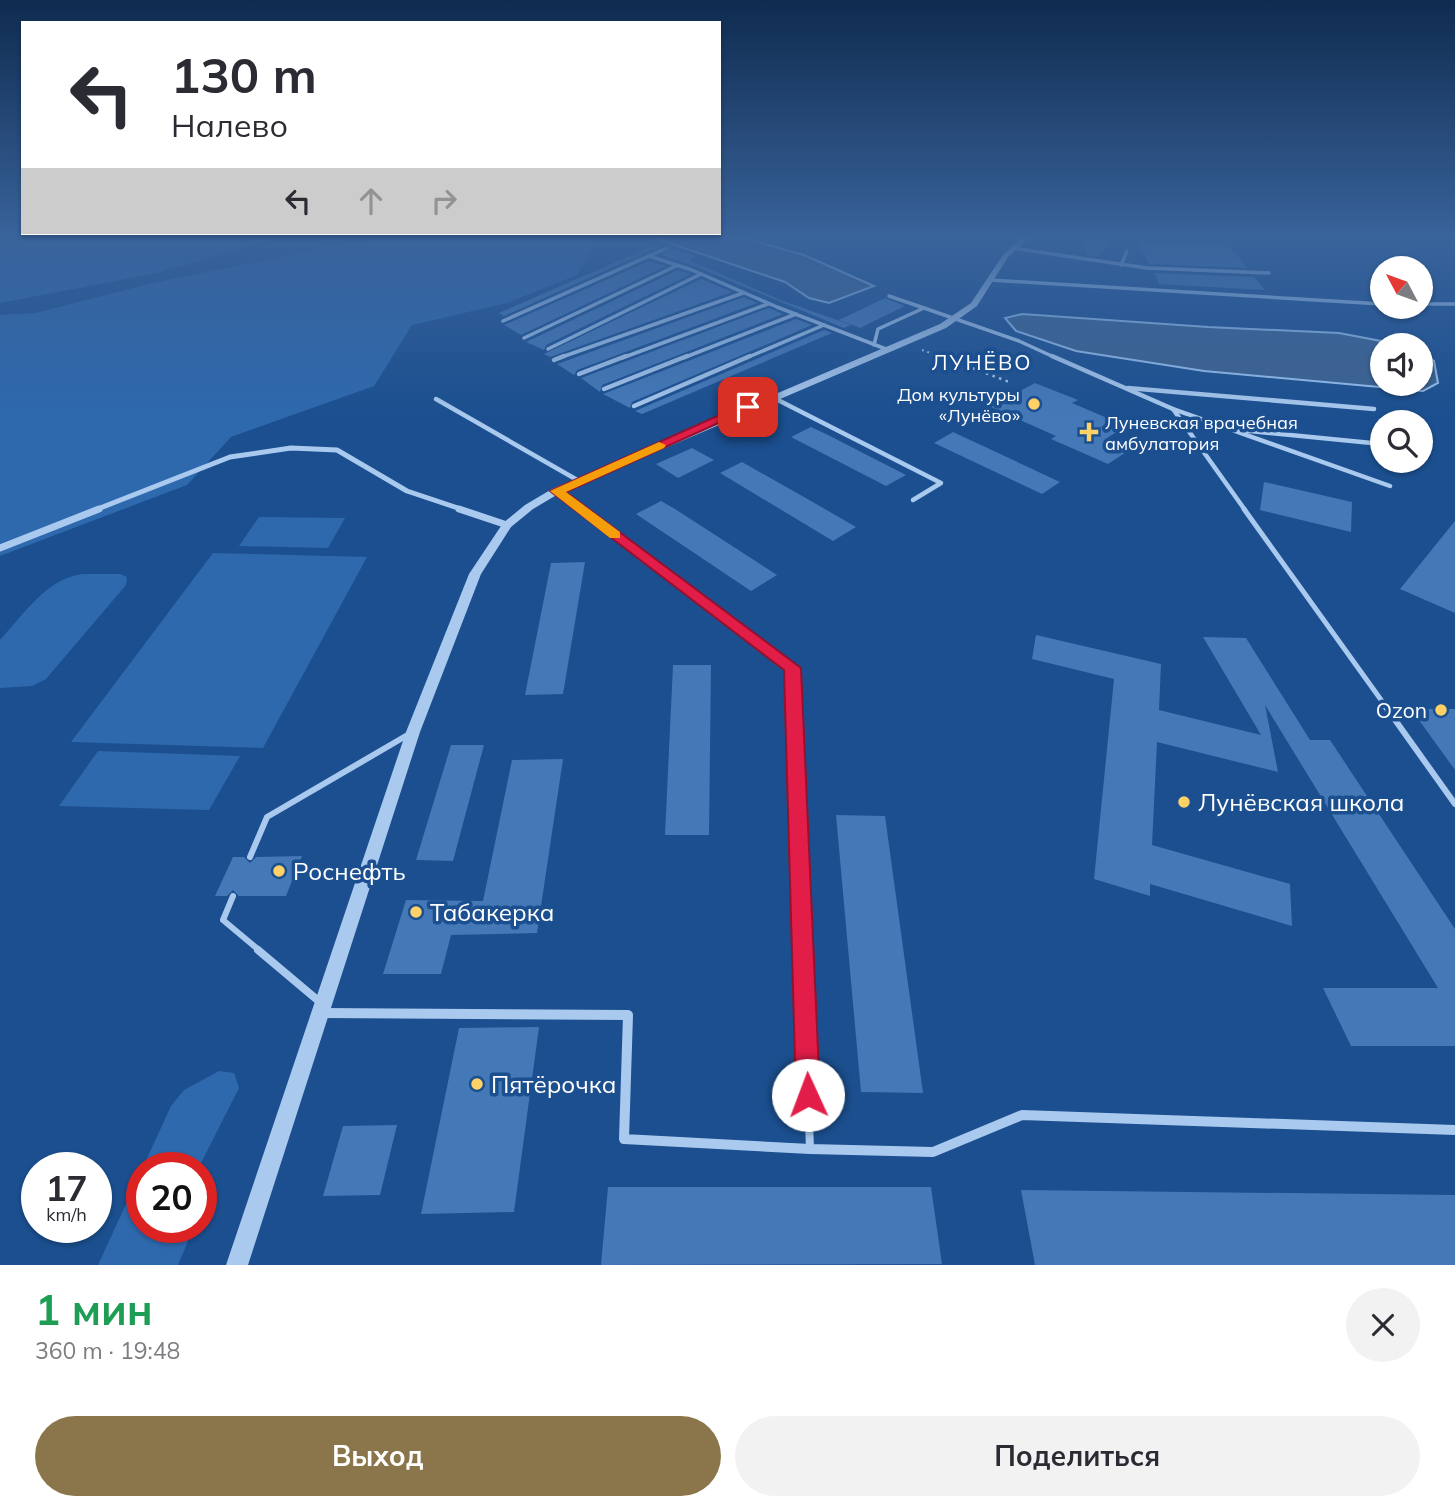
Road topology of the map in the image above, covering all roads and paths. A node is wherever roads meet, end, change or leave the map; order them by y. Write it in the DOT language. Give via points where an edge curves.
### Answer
graph roads {
  1 [pos="557,297"];
  2 [pos="610,297"];
  3 [pos="654,297"];
  4 [pos="732,297"];
  5 [pos="752,297"];
  6 [pos="893,297"];
  7 [pos="979,297"];
  8 [pos="1268,297"];
  9 [pos="1370,303"];
  10 [pos="768,304"];
  11 [pos="1433,304"];
  12 [pos="1455,304"];
  13 [pos="924,308"];
  14 [pos="796,314"];
  15 [pos="954,319"];
  16 [pos="503,321"];
  17 [pos="825,324"];
  18 [pos="524,338"];
  19 [pos="902,343"];
  20 [pos="880,347"];
  21 [pos="548,349"];
  22 [pos="554,360"];
  23 [pos="579,374"];
  24 [pos="1012,383"];
  25 [pos="1122,388"];
  26 [pos="604,389"];
  27 [pos="772,397"];
  28 [pos="436,399"];
  29 [pos="634,406"];
  30 [pos="1173,409"];
  31 [pos="1374,409"];
  32 [pos="1230,429"];
  33 [pos="1370,443"];
  34 [pos="579,481"];
  35 [pos="1390,486"];
  36 [pos="556,491"];
  37 [pos="913,500"];
  38 [pos="507,525"];
  39 [pos="0,548"];
  40 [pos="413,732"];
  41 [pos="1455,804"];
  42 [pos="250,857"];
  43 [pos="233,896"];
  44 [pos="322,1008"];
  45 [pos="1455,1130"];
  46 [pos="810,1149"];
  47 [pos="237,1265"];
  1 -- 16 [label="lane"];
  2 -- 18 [label="lane"];
  3 -- 21 [label="lane"];
  4 -- 22 [label="lane"];
  5 -- 10 [label="lane"];
  6 -- 13 [label="lane"];
  7 -- 15 [label="street"];
  8 -- 9 [label="lane"];
  10 -- 14 [label="lane"];
  10 -- 23 [label="lane"];
  11 -- 12 [label="lane"];
  13 -- 15 [label="lane"];
  13 -- 20 [label="lane" via="877,329"];
  14 -- 17 [label="lane"];
  14 -- 26 [label="lane"];
  15 -- 19 [label="street"];
  15 -- 25 [label="lane" via="1019,341"];
  17 -- 20 [label="lane"];
  17 -- 29 [label="lane"];
  19 -- 20 [label="street"];
  19 -- 24 [label="path"];
  20 -- 27 [label="street"];
  25 -- 30 [label="lane"];
  25 -- 31 [label="lane"];
  27 -- 34 [label="street"];
  27 -- 37 [label="lane" via="941,483"];
  28 -- 34 [label="lane"];
  30 -- 32 [label="lane"];
  30 -- 41 [label="lane"];
  32 -- 33 [label="lane"];
  32 -- 35 [label="lane"];
  34 -- 36 [label="street"];
  36 -- 38 [label="street"];
  36 -- 46 [label="lane" via="793,668"];
  38 -- 39 [label="street" via="407,491 337,450 291,448 230,457"];
  38 -- 40 [label="street" via="475,574"];
  40 -- 42 [label="lane" via="267,817"];
  40 -- 44 [label="street"];
  43 -- 44 [label="lane" via="223,920"];
  44 -- 46 [label="street" via="628,1015 624,1139"];
  44 -- 47 [label="street"];
  45 -- 46 [label="street" via="1022,1115 933,1152"];
}
